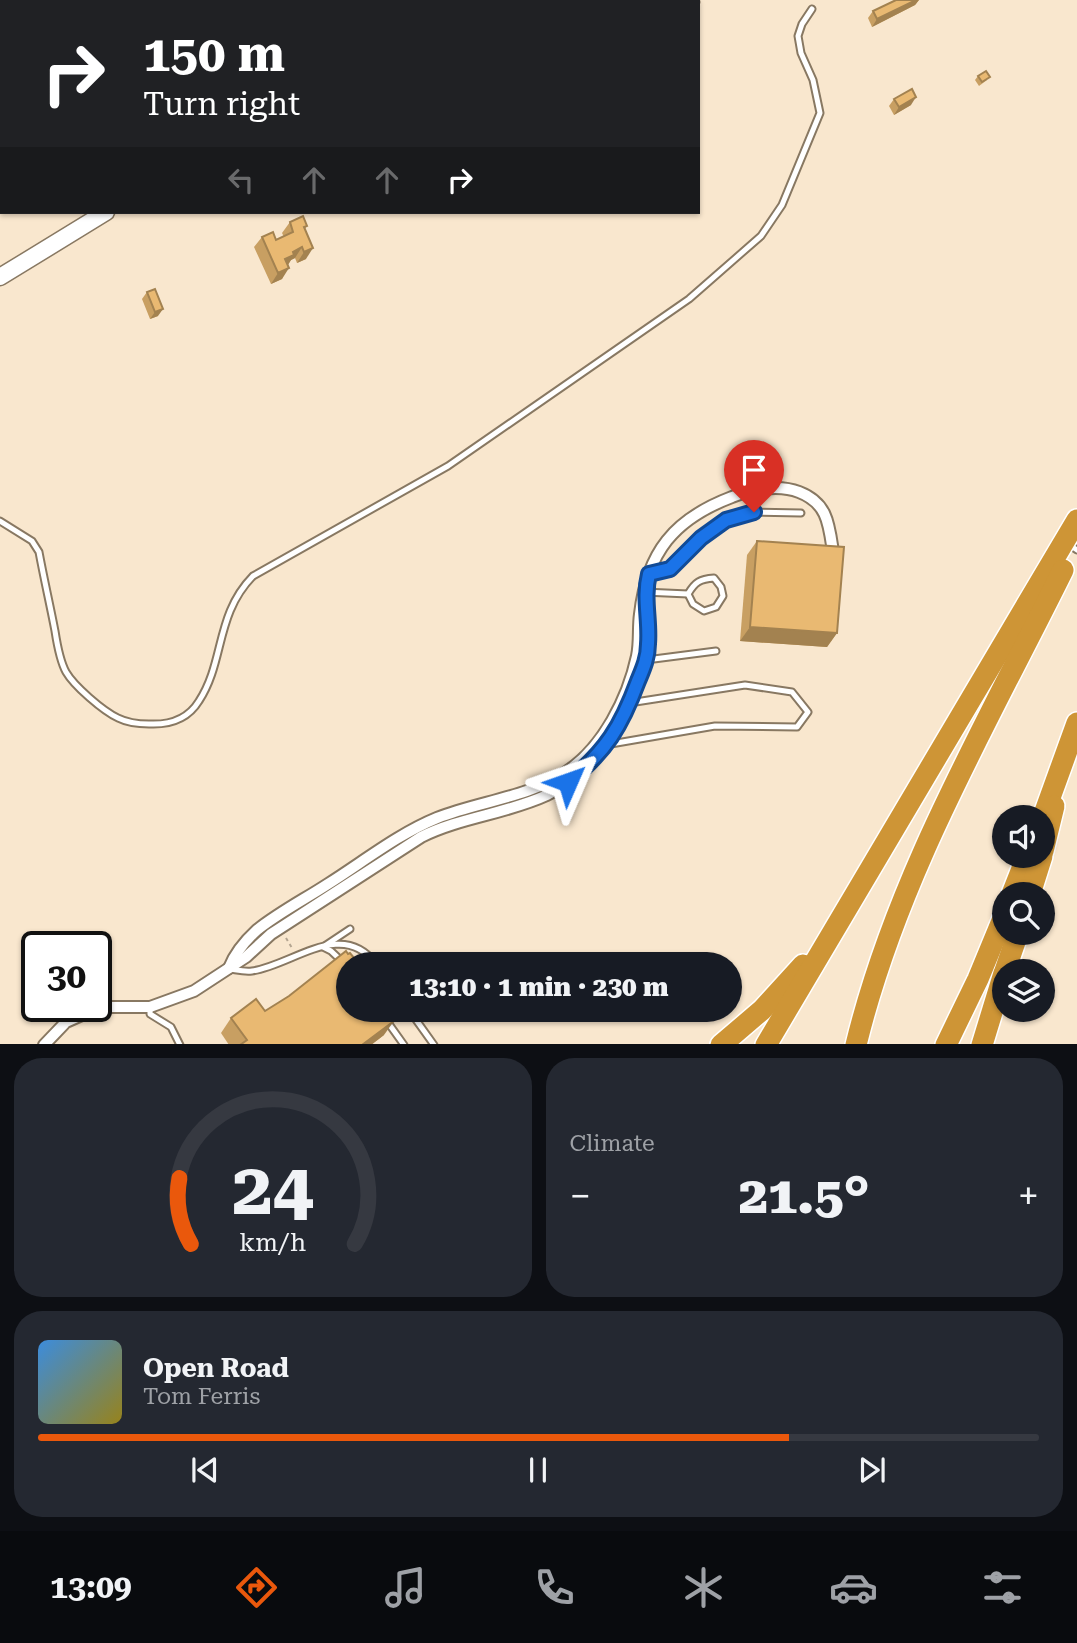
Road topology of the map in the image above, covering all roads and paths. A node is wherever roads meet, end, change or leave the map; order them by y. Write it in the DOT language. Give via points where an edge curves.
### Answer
graph roads {
  1 [pos="812,9"];
  2 [pos="103,214"];
  3 [pos="0,276"];
  4 [pos="751,491"];
  5 [pos="754,512"];
  6 [pos="801,513"];
  7 [pos="1077,520"];
  8 [pos="0,521"];
  9 [pos="1076,547"];
  10 [pos="832,552"];
  11 [pos="649,574"];
  12 [pos="644,592"];
  13 [pos="688,594"];
  14 [pos="716,651"];
  15 [pos="641,661"];
  16 [pos="624,704"];
  17 [pos="1077,723"];
  18 [pos="601,745"];
  19 [pos="1061,771"];
  20 [pos="1048,805"];
  21 [pos="1053,805"];
  22 [pos="280,928"];
  23 [pos="350,929"];
  24 [pos="831,932"];
  25 [pos="992,945"];
  26 [pos="323,947"];
  27 [pos="365,952"];
  28 [pos="296,954"];
  29 [pos="336,955"];
  30 [pos="229,968"];
  31 [pos="150,1007"];
  32 [pos="992,1013"];
  33 [pos="388,1022"];
  34 [pos="418,1022"];
  35 [pos="45,1044"];
  36 [pos="180,1044"];
  37 [pos="403,1044"];
  38 [pos="434,1044"];
  39 [pos="722,1044"];
  40 [pos="767,1044"];
  41 [pos="856,1044"];
  42 [pos="946,1044"];
  43 [pos="982,1044"];
  1 -- 8 [label="lane" via="798,36 820,113 782,205 761,236 689,299 458,458 253,576 230,608 206,689 186,716 163,725 144,724 118,718 93,701 66,672 39,552 33,541"];
  2 -- 3 [label="main road"];
  4 -- 5 [label="lane"];
  4 -- 10 [label="street" via="793,490 814,500 829,522"];
  4 -- 11 [label="street" via="710,506 684,523 663,542"];
  5 -- 6 [label="lane"];
  5 -- 11 [label="lane" via="726,520 670,569"];
  7 -- 24 [label="highway"];
  9 -- 41 [label="highway" via="927,845 884,950"];
  11 -- 12 [label="street"];
  12 -- 13 [label="lane"];
  12 -- 15 [label="street" via="649,625"];
  13 -- 13 [label="lane" via="704,611 716,607 723,596 714,578 701,579"];
  14 -- 15 [label="lane"];
  15 -- 16 [label="street"];
  16 -- 18 [label="street"];
  16 -- 18 [label="lane" via="745,685 792,692 808,712 797,727 715,726"];
  17 -- 19 [label="highway"];
  18 -- 22 [label="street" via="583,770 549,794 421,837"];
  18 -- 30 [label="street" via="541,787 449,814 404,835 258,929"];
  19 -- 20 [label="highway"];
  19 -- 21 [label="highway"];
  22 -- 28 [label="path"];
  22 -- 30 [label="street"];
  23 -- 26 [label="lane"];
  24 -- 39 [label="highway" via="773,998"];
  24 -- 40 [label="highway"];
  25 -- 42 [label="highway"];
  26 -- 27 [label="lane" via="345,945"];
  26 -- 28 [label="lane"];
  26 -- 29 [label="lane"];
  28 -- 30 [label="lane" via="253,971"];
  30 -- 31 [label="street" via="194,991"];
  31 -- 35 [label="street" via="93,1010 66,1022"];
  31 -- 36 [label="lane" via="150,1014 171,1027"];
  32 -- 43 [label="highway"];
  33 -- 37 [label="lane"];
  34 -- 38 [label="lane"];
}
